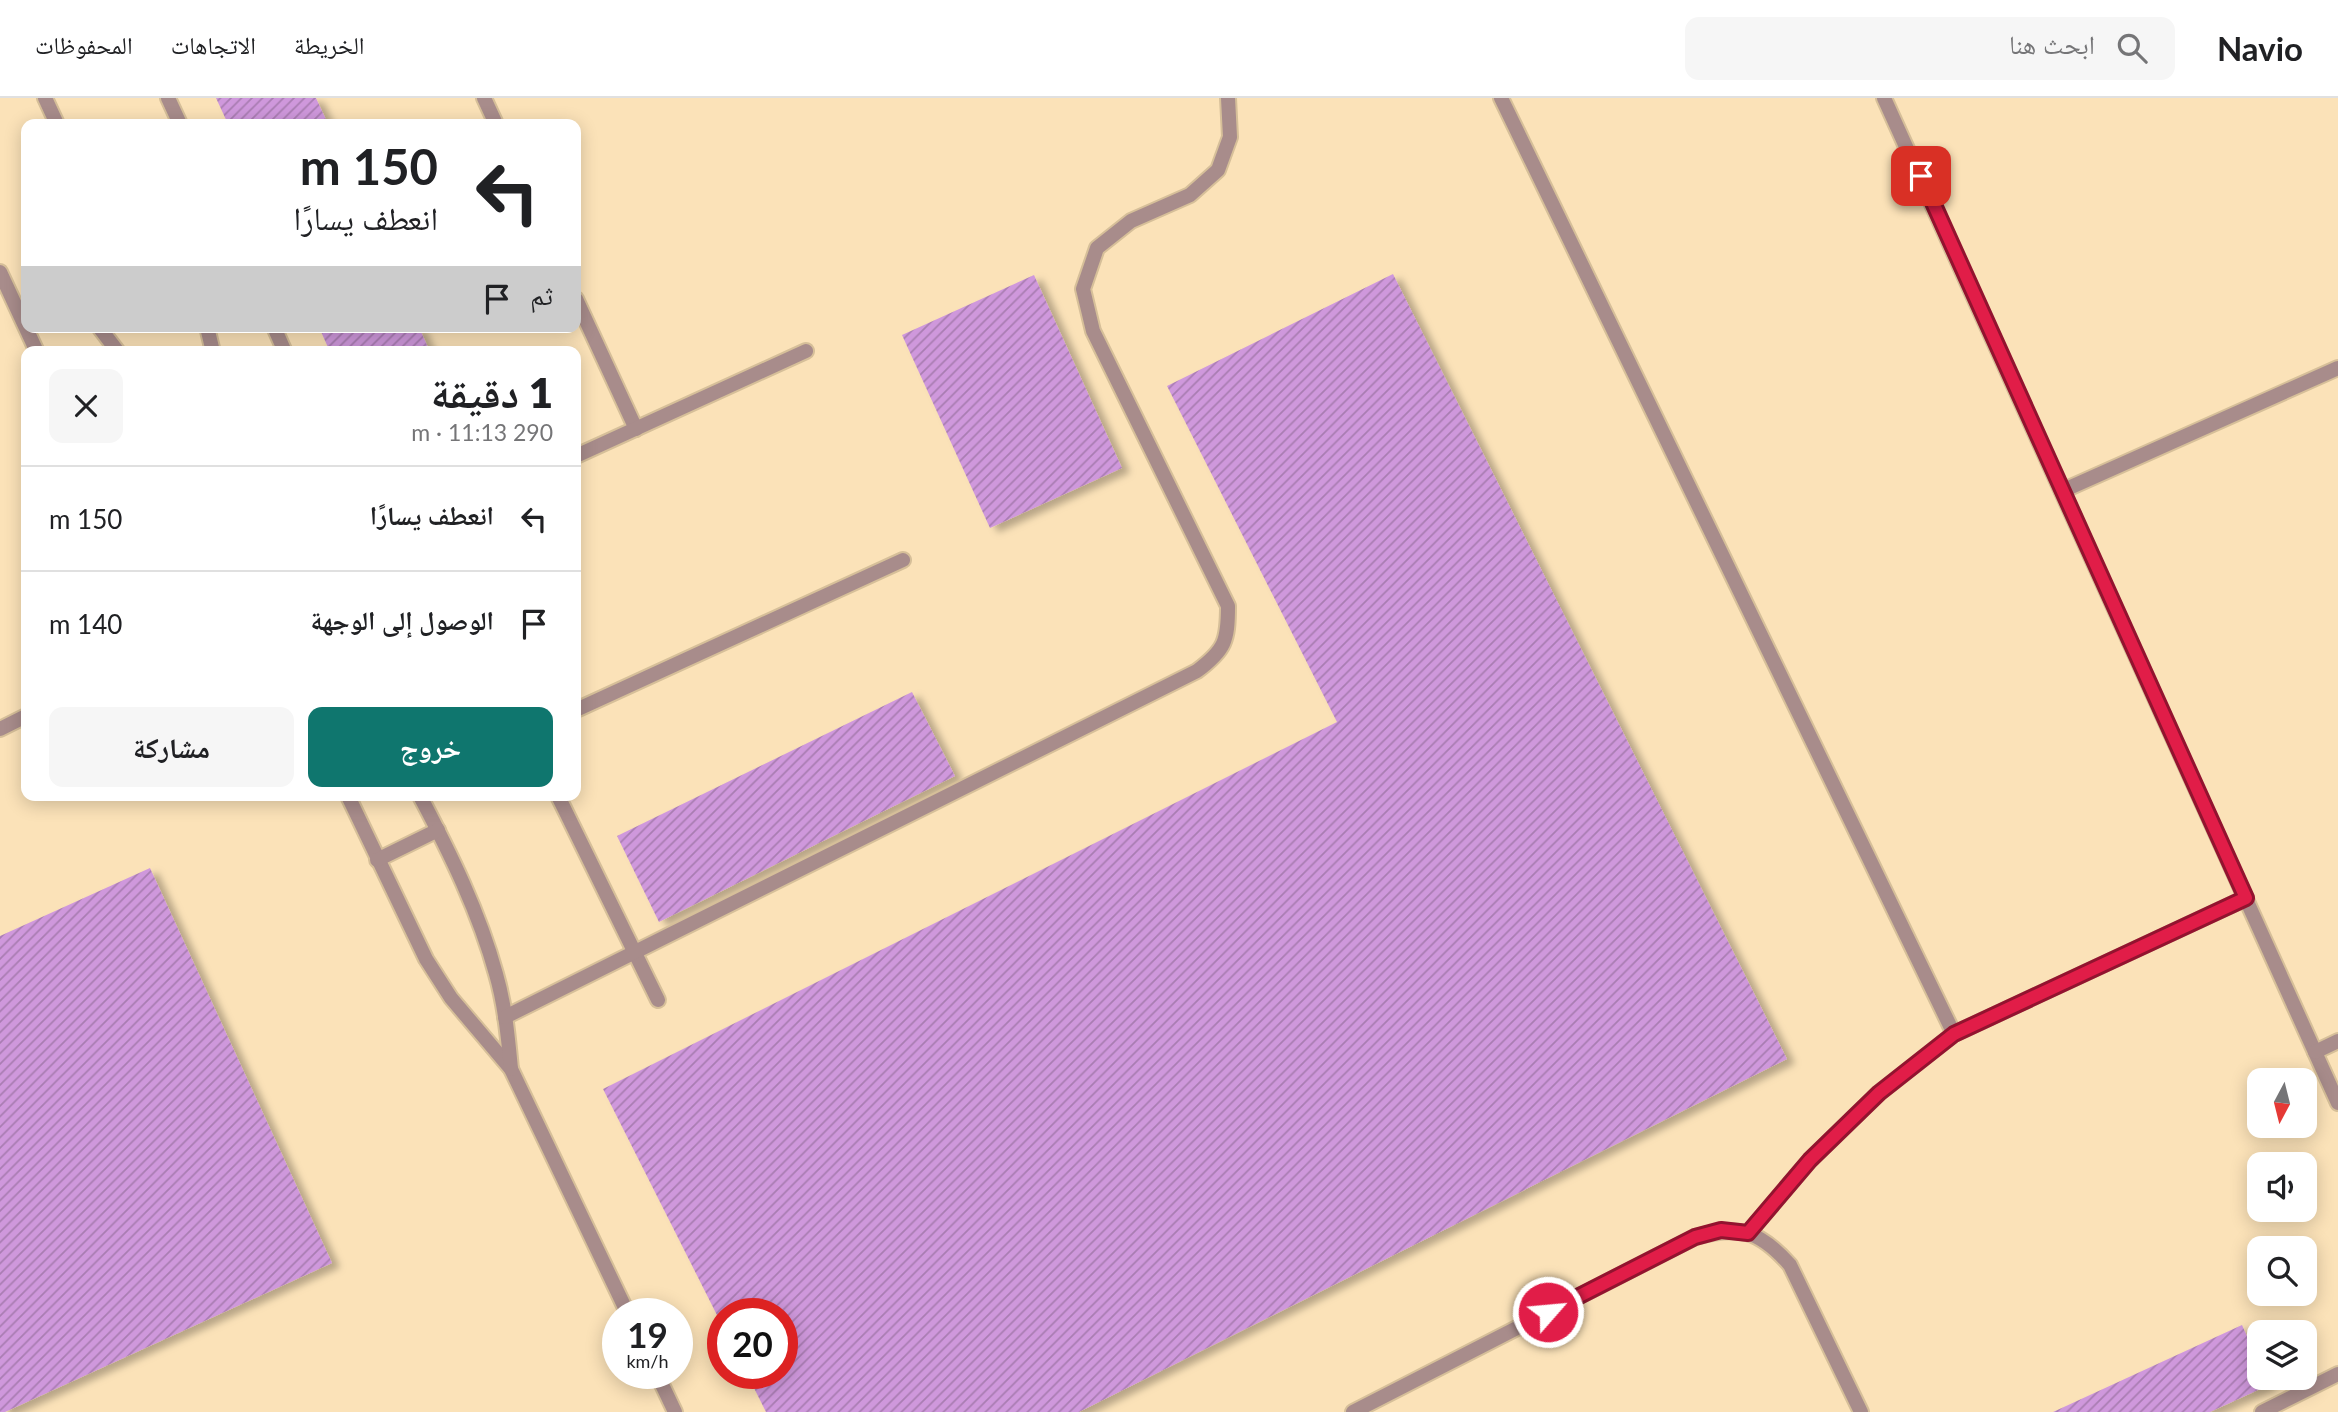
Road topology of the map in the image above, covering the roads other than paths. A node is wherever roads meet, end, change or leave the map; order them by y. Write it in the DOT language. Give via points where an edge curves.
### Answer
graph roads {
  1 [pos="45,98"];
  2 [pos="168,98"];
  3 [pos="484,98"];
  4 [pos="1227,98"];
  5 [pos="1501,98"];
  6 [pos="1884,98"];
  7 [pos="55,119"];
  8 [pos="178,119"];
  9 [pos="494,119"];
  10 [pos="0,272"];
  11 [pos="581,310"];
  12 [pos="21,317"];
  13 [pos="806,351"];
  14 [pos="2338,368"];
  15 [pos="636,429"];
  16 [pos="581,454"];
  17 [pos="2062,491"];
  18 [pos="903,560"];
  19 [pos="581,708"];
  20 [pos="21,718"];
  21 [pos="0,729"];
  22 [pos="350,801"];
  23 [pos="423,801"];
  24 [pos="560,801"];
  25 [pos="438,830"];
  26 [pos="377,860"];
  27 [pos="2246,898"];
  28 [pos="635,953"];
  29 [pos="658,1000"];
  30 [pos="505,1017"];
  31 [pos="1954,1034"];
  32 [pos="2338,1041"];
  33 [pos="2315,1052"];
  34 [pos="511,1069"];
  35 [pos="2338,1103"];
  36 [pos="1748,1233"];
  37 [pos="620,1298"];
  38 [pos="2338,1374"];
  39 [pos="664,1389"];
  40 [pos="675,1412"];
  41 [pos="1353,1412"];
  42 [pos="1861,1412"];
  43 [pos="2262,1412"];
  1 -- 7 [label="lane"];
  2 -- 8 [label="lane"];
  3 -- 9 [label="lane"];
  4 -- 28 [label="lane" via="1230,137 1218,170 1190,195 1131,221 1097,248 1083,289 1093,331 1228,606 1228,632 1217,655 1197,671"];
  5 -- 31 [label="lane"];
  6 -- 17 [label="lane"];
  10 -- 12 [label="lane"];
  11 -- 15 [label="lane"];
  13 -- 15 [label="lane"];
  14 -- 17 [label="lane"];
  15 -- 16 [label="lane"];
  17 -- 27 [label="lane"];
  18 -- 19 [label="lane"];
  20 -- 21 [label="lane"];
  22 -- 26 [label="lane"];
  23 -- 25 [label="lane"];
  24 -- 28 [label="lane"];
  25 -- 26 [label="lane"];
  25 -- 30 [label="lane" via="484,935"];
  26 -- 34 [label="lane" via="426,960 451,998"];
  27 -- 31 [label="lane"];
  27 -- 33 [label="lane"];
  28 -- 29 [label="lane"];
  28 -- 30 [label="lane"];
  30 -- 34 [label="lane"];
  31 -- 36 [label="lane" via="1879,1093 1810,1160"];
  32 -- 33 [label="lane"];
  33 -- 35 [label="lane"];
  34 -- 37 [label="lane"];
  36 -- 41 [label="lane" via="1721,1230 1695,1237"];
  36 -- 42 [label="lane" via="1772,1245 1790,1265"];
  38 -- 43 [label="lane"];
  39 -- 40 [label="lane"];
}
